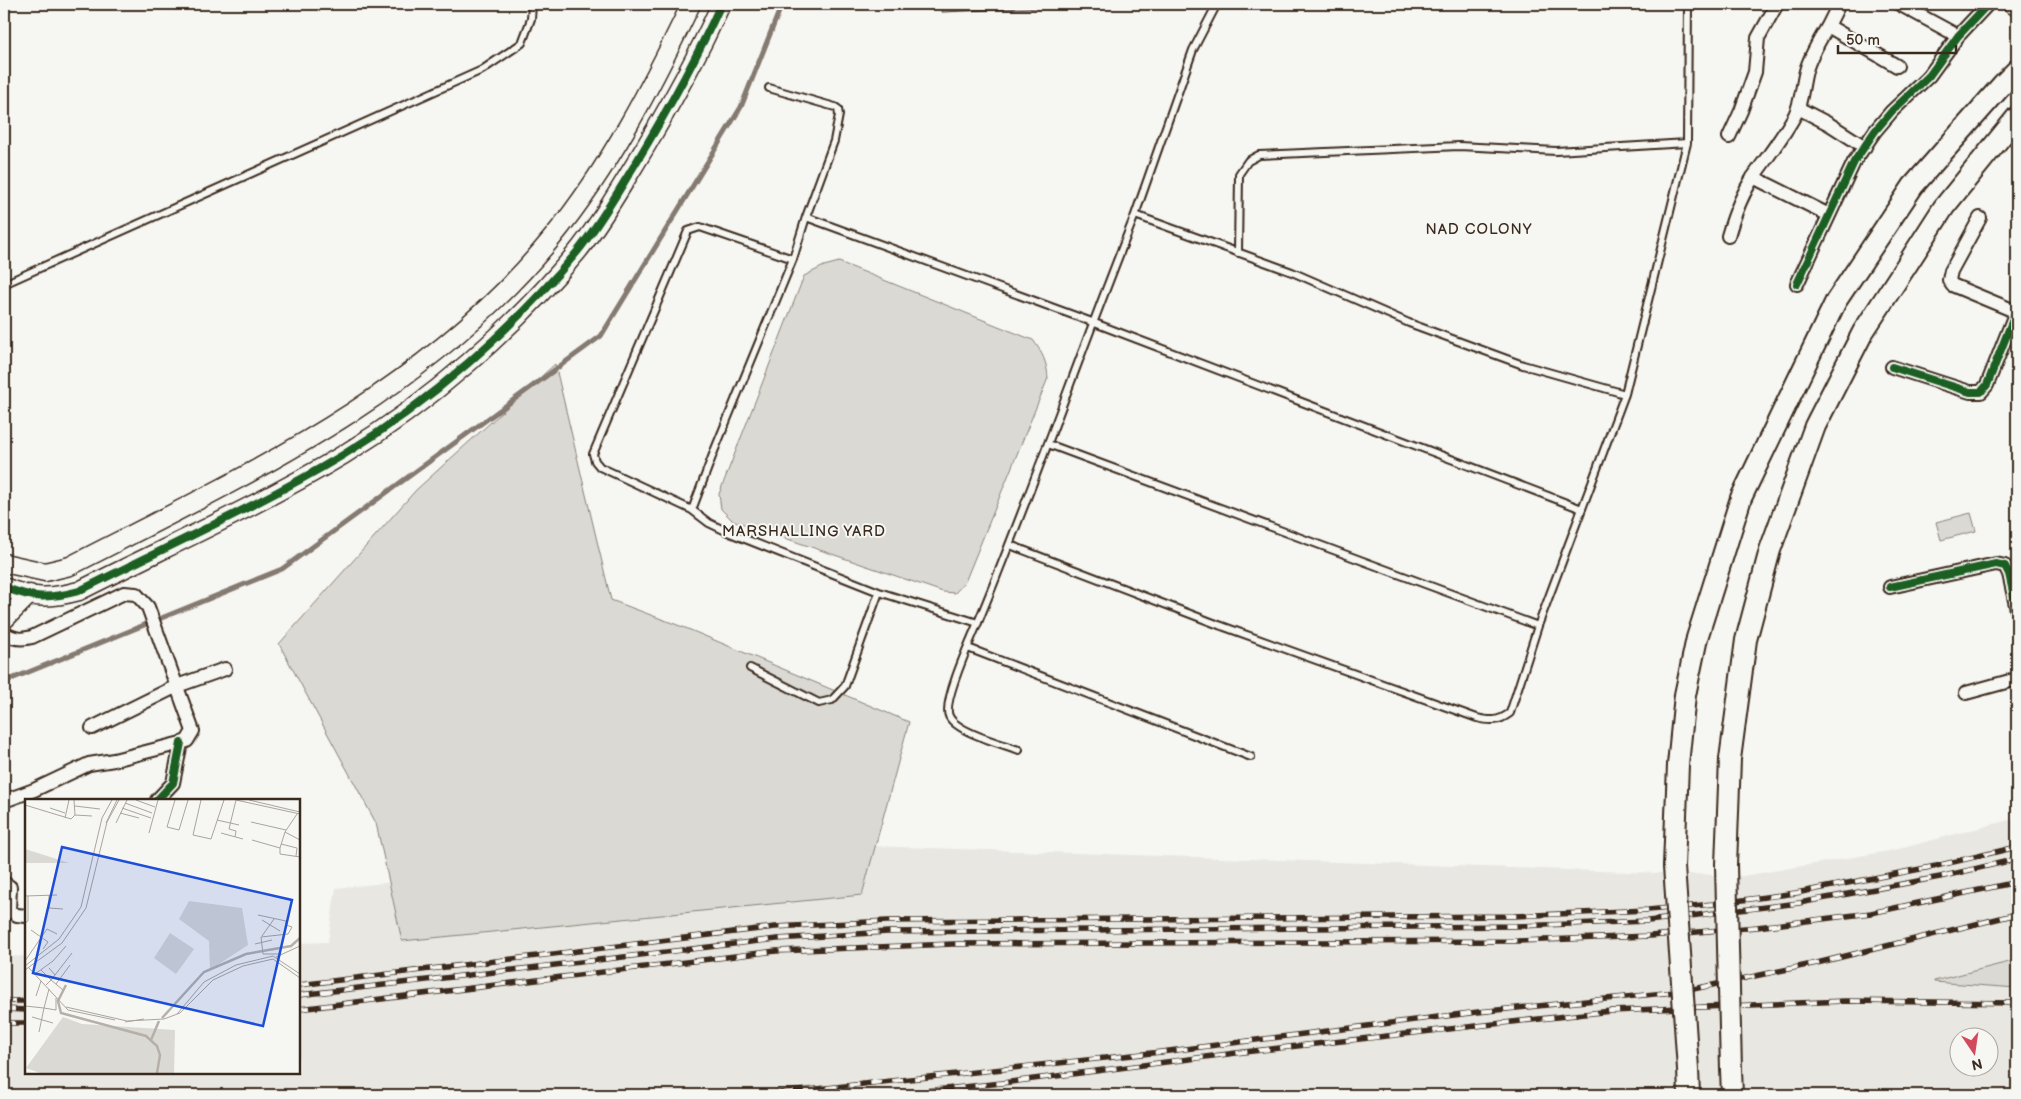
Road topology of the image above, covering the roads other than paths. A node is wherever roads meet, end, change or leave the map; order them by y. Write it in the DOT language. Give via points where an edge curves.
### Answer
graph roads {
  1 [pos="532,4"];
  2 [pos="691,4"];
  3 [pos="722,4"];
  4 [pos="1217,4"];
  5 [pos="1688,4"];
  6 [pos="1777,4"];
  7 [pos="1839,4"];
  8 [pos="1899,4"];
  9 [pos="1988,4"];
  10 [pos="2013,4"];
  11 [pos="2017,7"];
  12 [pos="1828,26"];
  13 [pos="1958,36"];
  14 [pos="1896,66"];
  15 [pos="2017,70"];
  16 [pos="768,88"];
  17 [pos="1798,108"];
  18 [pos="2017,117"];
  19 [pos="1729,137"];
  20 [pos="1687,143"];
  21 [pos="1865,147"];
  22 [pos="1753,177"];
  23 [pos="1134,215"];
  24 [pos="1829,215"];
  25 [pos="806,217"];
  26 [pos="1980,218"];
  27 [pos="1728,236"];
  28 [pos="1238,254"];
  29 [pos="793,259"];
  30 [pos="4,284"];
  31 [pos="1797,284"];
  32 [pos="2017,311"];
  33 [pos="1092,322"];
  34 [pos="1892,366"];
  35 [pos="1625,394"];
  36 [pos="1048,444"];
  37 [pos="1582,509"];
  38 [pos="692,510"];
  39 [pos="1010,545"];
  40 [pos="4,564"];
  41 [pos="4,587"];
  42 [pos="1890,587"];
  43 [pos="879,592"];
  44 [pos="30,594"];
  45 [pos="2017,610"];
  46 [pos="4,620"];
  47 [pos="978,623"];
  48 [pos="1538,626"];
  49 [pos="4,633"];
  50 [pos="968,648"];
  51 [pos="750,668"];
  52 [pos="225,669"];
  53 [pos="2017,679"];
  54 [pos="177,686"];
  55 [pos="1966,693"];
  56 [pos="92,728"];
  57 [pos="181,743"];
  58 [pos="1019,750"];
  59 [pos="1251,756"];
  60 [pos="158,799"];
  61 [pos="4,801"];
  62 [pos="4,883"];
  63 [pos="25,916"];
  64 [pos="1689,1095"];
  65 [pos="1732,1095"];
  1 -- 30 [label="lane" via="531,19 522,42 482,70"];
  2 -- 40 [label="street" via="626,130 553,237 509,286 428,359 336,424 285,454 70,566 45,572"];
  3 -- 44 [label="street" via="673,102 599,222 533,300 473,357 398,418 344,454 232,516 79,591 52,597"];
  4 -- 23 [label="lane" via="1193,50"];
  5 -- 20 [label="lane"];
  6 -- 19 [label="street" via="1758,38 1755,72"];
  7 -- 12 [label="street"];
  8 -- 13 [label="street"];
  9 -- 13 [label="street"];
  10 -- 11 [label="street"];
  12 -- 14 [label="street"];
  12 -- 17 [label="street" via="1806,69"];
  13 -- 21 [label="street" via="1929,76 1892,111"];
  15 -- 64 [label="main road, bridge" via="1913,186 1836,301 1741,498 1697,638 1685,695 1678,765 1674,866"];
  16 -- 25 [label="lane" via="838,109 834,141"];
  17 -- 21 [label="street"];
  17 -- 22 [label="street"];
  18 -- 65 [label="main road, bridge" via="1944,207 1863,332 1815,426 1770,550 1746,640 1730,759 1726,864"];
  20 -- 28 [label="lane" via="1556,151 1459,146 1259,155 1248,160 1239,174"];
  20 -- 35 [label="lane"];
  21 -- 24 [label="street" via="1854,162"];
  22 -- 24 [label="street"];
  22 -- 27 [label="street" via="1735,212"];
  23 -- 28 [label="lane"];
  23 -- 33 [label="lane"];
  24 -- 31 [label="street"];
  25 -- 29 [label="lane"];
  25 -- 33 [label="lane"];
  26 -- 32 [label="street" via="1949,280 1952,285"];
  28 -- 35 [label="lane" via="1292,272 1410,323 1523,365"];
  29 -- 38 [label="lane"];
  29 -- 38 [label="lane" via="700,227 688,231 593,454 600,467"];
  32 -- 34 [label="street" via="1987,385 1981,392 1970,392"];
  33 -- 36 [label="lane"];
  33 -- 37 [label="lane"];
  35 -- 37 [label="lane"];
  36 -- 39 [label="lane"];
  36 -- 48 [label="lane"];
  37 -- 48 [label="lane"];
  38 -- 43 [label="lane" via="708,523 730,533"];
  39 -- 47 [label="lane"];
  39 -- 48 [label="lane" via="1228,628 1492,722 1510,713"];
  41 -- 44 [label="street"];
  42 -- 45 [label="street" via="1996,564 2005,566 2009,574"];
  43 -- 47 [label="lane"];
  43 -- 51 [label="lane" via="845,686 832,700 819,703"];
  44 -- 46 [label="street"];
  47 -- 50 [label="lane"];
  49 -- 54 [label="street" via="14,638 32,637 124,592 136,594 148,607"];
  50 -- 58 [label="lane" via="951,693 948,716 960,727"];
  50 -- 59 [label="lane"];
  52 -- 54 [label="street"];
  53 -- 55 [label="street"];
  54 -- 56 [label="street"];
  54 -- 57 [label="street" via="193,731 187,741"];
  57 -- 60 [label="street" via="173,782"];
  57 -- 61 [label="street" via="89,764"];
  62 -- 63 [label="street" via="10,888 9,911"];
}
